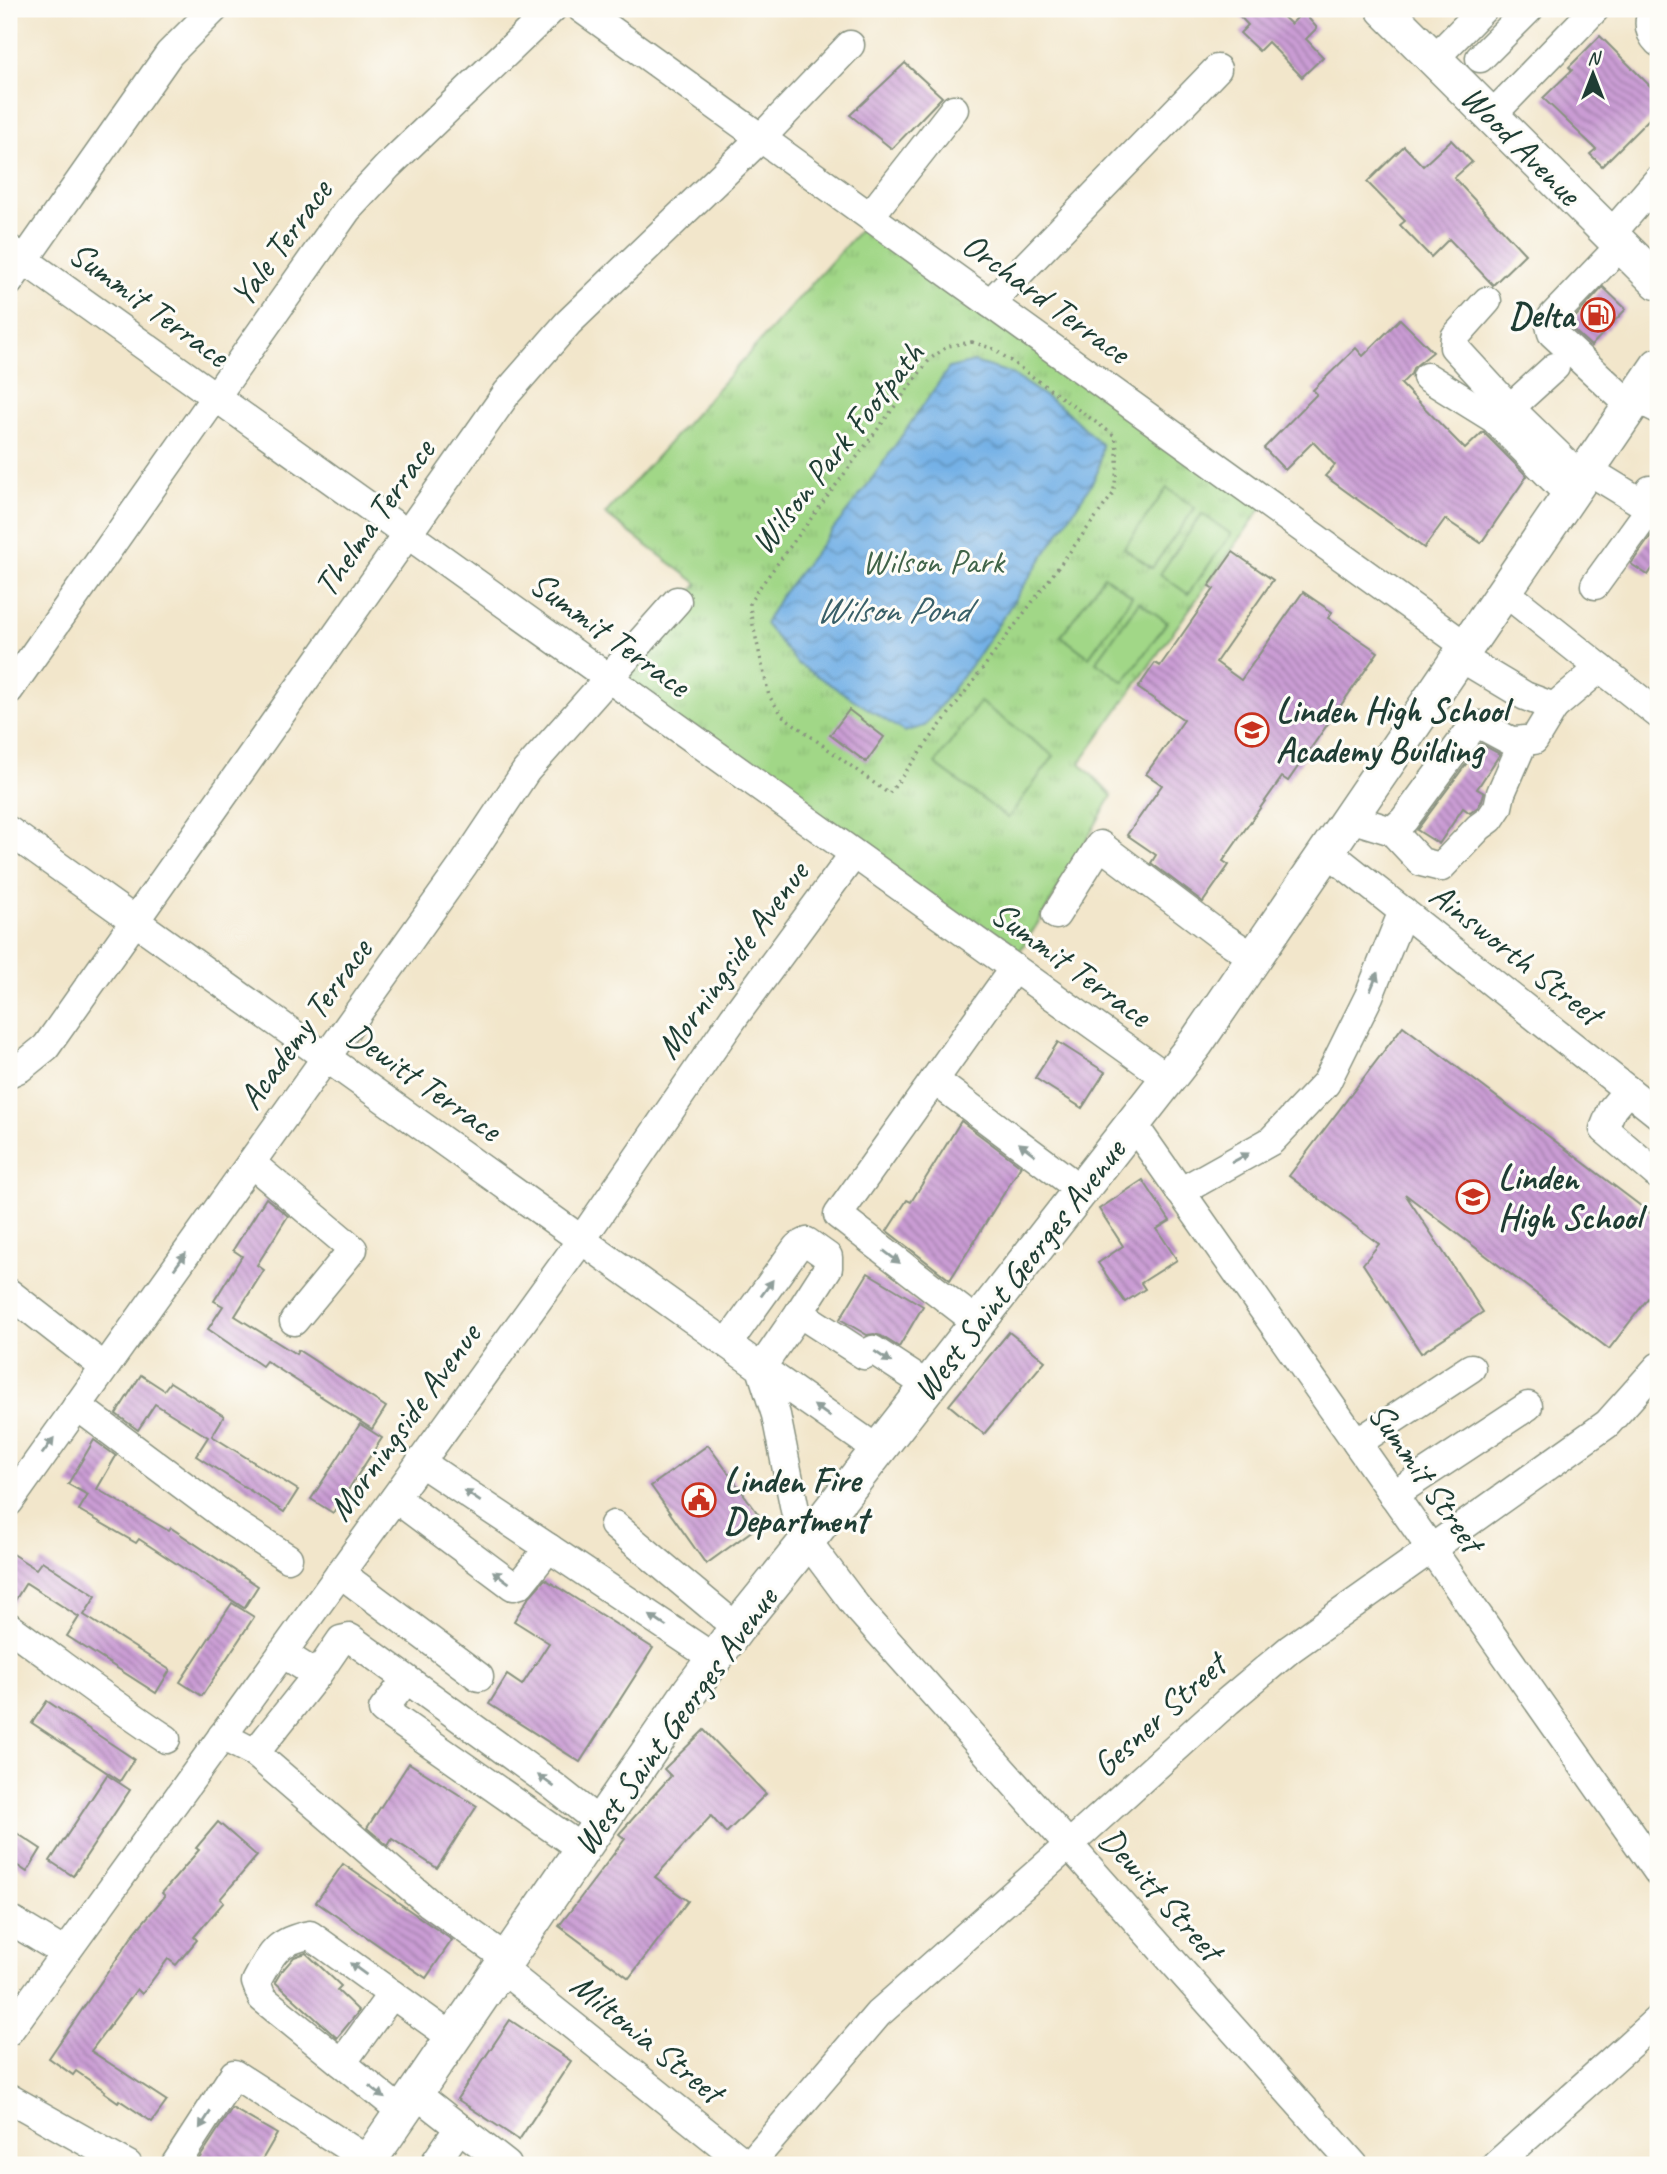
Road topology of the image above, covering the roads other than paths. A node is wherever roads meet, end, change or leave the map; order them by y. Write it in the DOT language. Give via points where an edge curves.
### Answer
graph roads {
  1 [pos="214,9"];
  2 [pos="552,9"];
  3 [pos="582,9"];
  4 [pos="1384,9"];
  5 [pos="1483,9"];
  6 [pos="1529,9"];
  7 [pos="1653,9"];
  8 [pos="1579,14"];
  9 [pos="1658,42"];
  10 [pos="850,45"];
  11 [pos="1480,58"];
  12 [pos="1434,59"];
  13 [pos="1217,69"];
  14 [pos="954,109"];
  15 [pos="1491,116"];
  16 [pos="761,138"];
  17 [pos="1658,180"];
  18 [pos="870,216"];
  19 [pos="1616,240"];
  20 [pos="14,264"];
  21 [pos="1658,282"];
  22 [pos="1487,302"];
  23 [pos="990,303"];
  24 [pos="1658,366"];
  25 [pos="1555,368"];
  26 [pos="1427,377"];
  27 [pos="215,397"];
  28 [pos="1642,405"];
  29 [pos="1510,408"];
  30 [pos="1580,481"];
  31 [pos="1653,500"];
  32 [pos="408,534"];
  33 [pos="1595,585"];
  34 [pos="1505,592"];
  35 [pos="677,601"];
  36 [pos="1464,652"];
  37 [pos="1600,668"];
  38 [pos="609,679"];
  39 [pos="9,690"];
  40 [pos="1554,707"];
  41 [pos="1658,714"];
  42 [pos="1524,740"];
  43 [pos="1350,818"];
  44 [pos="9,831"];
  45 [pos="1392,831"];
  46 [pos="1327,851"];
  47 [pos="854,854"];
  48 [pos="1403,911"];
  49 [pos="1056,915"];
  50 [pos="135,922"];
  51 [pos="1255,958"];
  52 [pos="1014,968"];
  53 [pos="326,1058"];
  54 [pos="9,1073"];
  55 [pos="1168,1079"];
  56 [pos="934,1080"];
  57 [pos="1628,1090"];
  58 [pos="1658,1114"];
  59 [pos="1133,1124"];
  60 [pos="250,1163"];
  61 [pos="1658,1175"];
  62 [pos="1082,1190"];
  63 [pos="1180,1192"];
  64 [pos="582,1239"];
  65 [pos="9,1293"];
  66 [pos="799,1313"];
  67 [pos="295,1321"];
  68 [pos="978,1323"];
  69 [pos="727,1343"];
  70 [pos="104,1367"];
  71 [pos="1658,1367"];
  72 [pos="761,1368"];
  73 [pos="1471,1368"];
  74 [pos="928,1386"];
  75 [pos="77,1406"];
  76 [pos="1528,1406"];
  77 [pos="1357,1443"];
  78 [pos="878,1450"];
  79 [pos="420,1462"];
  80 [pos="1394,1496"];
  81 [pos="395,1497"];
  82 [pos="9,1502"];
  83 [pos="614,1525"];
  84 [pos="807,1541"];
  85 [pos="549,1548"];
  86 [pos="1431,1548"];
  87 [pos="288,1558"];
  88 [pos="340,1573"];
  89 [pos="9,1627"];
  90 [pos="737,1628"];
  91 [pos="282,1653"];
  92 [pos="715,1659"];
  93 [pos="317,1675"];
  94 [pos="479,1677"];
  95 [pos="406,1680"];
  96 [pos="222,1736"];
  97 [pos="166,1739"];
  98 [pos="255,1753"];
  99 [pos="591,1836"];
  100 [pos="1069,1845"];
  101 [pos="1658,1872"];
  102 [pos="9,1919"];
  103 [pos="65,1953"];
  104 [pos="504,1963"];
  105 [pos="392,1994"];
  106 [pos="1658,2019"];
  107 [pos="9,2031"];
  108 [pos="453,2038"];
  109 [pos="342,2063"];
  110 [pos="9,2098"];
  111 [pos="409,2103"];
  112 [pos="459,2127"];
  113 [pos="112,2161"];
  114 [pos="367,2163"];
  115 [pos="175,2165"];
  116 [pos="438,2165"];
  117 [pos="507,2165"];
  118 [pos="748,2165"];
  119 [pos="1354,2165"];
  120 [pos="1496,2165"];
  1 -- 20 [label="street" via="169,54"];
  2 -- 27 [label="street, Yale Terrace" via="346,210"];
  3 -- 16 [label="street, Orchard Terrace"];
  4 -- 12 [label="main road, Wood Avenue"];
  5 -- 12 [label="street"];
  6 -- 11 [label="street"];
  7 -- 9 [label="street" via="1650,30"];
  8 -- 15 [label="street"];
  10 -- 16 [label="street, Thelma Terrace"];
  12 -- 15 [label="main road, Wood Avenue"];
  13 -- 23 [label="street"];
  14 -- 18 [label="street"];
  15 -- 19 [label="main road, Wood Avenue"];
  16 -- 18 [label="street, Orchard Terrace"];
  16 -- 32 [label="street, Thelma Terrace" via="568,323 506,393"];
  17 -- 19 [label="street"];
  18 -- 23 [label="street, Orchard Terrace"];
  19 -- 21 [label="main road, Wood Avenue"];
  19 -- 28 [label="street" via="1550,325 1552,333"];
  20 -- 27 [label="street, Summit Terrace"];
  22 -- 29 [label="street" via="1455,337 1454,347"];
  23 -- 36 [label="street, Orchard Terrace"];
  24 -- 28 [label="main road, West Saint Georges Avenue"];
  25 -- 29 [label="street"];
  26 -- 30 [label="street"];
  27 -- 32 [label="street, Summit Terrace"];
  27 -- 39 [label="street, Yale Terrace"];
  28 -- 30 [label="main road, West Saint Georges Avenue"];
  29 -- 30 [label="street"];
  30 -- 31 [label="street"];
  30 -- 34 [label="main road, West Saint Georges Avenue"];
  31 -- 33 [label="street"];
  32 -- 38 [label="street, Summit Terrace"];
  32 -- 50 [label="street, Thelma Terrace"];
  34 -- 36 [label="main road, West Saint Georges Avenue"];
  34 -- 37 [label="street"];
  35 -- 38 [label="street, Academy Terrace"];
  36 -- 40 [label="street, Orchard Terrace" via="1525,696"];
  36 -- 43 [label="main road, West Saint Georges Avenue"];
  37 -- 40 [label="street"];
  37 -- 41 [label="street"];
  38 -- 47 [label="street, Summit Terrace"];
  38 -- 53 [label="street, Academy Terrace" via="526,771"];
  40 -- 42 [label="street" via="1534,740"];
  42 -- 45 [label="street" via="1511,741 1474,725"];
  42 -- 45 [label="street" via="1498,807 1441,867 1421,862"];
  43 -- 45 [label="street"];
  43 -- 46 [label="main road, West Saint Georges Avenue"];
  44 -- 50 [label="street, Dewitt Terrace"];
  46 -- 48 [label="street, Ainsworth Street"];
  46 -- 51 [label="main road, West Saint Georges Avenue"];
  47 -- 52 [label="street, Summit Terrace"];
  47 -- 64 [label="street, Morningside Avenue" via="734,1017"];
  48 -- 57 [label="street, Ainsworth Street"];
  63 -- 48 [label="street, one-way" via="1271,1141 1326,1083 1369,996"];
  49 -- 51 [label="street" via="1100,845"];
  50 -- 53 [label="street, Dewitt Terrace"];
  50 -- 54 [label="street, Thelma Terrace" via="46,1047"];
  51 -- 55 [label="main road, West Saint Georges Avenue"];
  52 -- 55 [label="street, Summit Terrace"];
  52 -- 56 [label="street"];
  53 -- 60 [label="street, Academy Terrace"];
  53 -- 64 [label="street, Dewitt Terrace"];
  55 -- 59 [label="main road, West Saint Georges Avenue"];
  62 -- 56 [label="street, one-way"];
  56 -- 68 [label="street, one-way" via="838,1215"];
  57 -- 58 [label="street, Ainsworth Street"];
  57 -- 61 [label="street" via="1612,1109 1604,1129"];
  59 -- 62 [label="main road, West Saint Georges Avenue"];
  59 -- 63 [label="street, Summit Street"];
  60 -- 67 [label="street" via="353,1249"];
  70 -- 60 [label="street, Academy Terrace, one-way"];
  62 -- 68 [label="main road, West Saint Georges Avenue"];
  63 -- 77 [label="street, Summit Street"];
  64 -- 69 [label="street, Dewitt Terrace"];
  64 -- 79 [label="street, Morningside Avenue"];
  65 -- 70 [label="street"];
  69 -- 66 [label="street, one-way" via="797,1247 807,1242 828,1257 828,1268"];
  66 -- 72 [label="street"];
  66 -- 74 [label="street, one-way" via="864,1355 873,1350"];
  68 -- 74 [label="main road, West Saint Georges Avenue"];
  69 -- 72 [label="street, Dewitt Terrace"];
  70 -- 75 [label="street, Academy Terrace"];
  71 -- 86 [label="street, Gesner Street" via="1607,1424"];
  78 -- 72 [label="street, Dewitt Terrace, one-way"];
  72 -- 84 [label="street" via="776,1415 795,1510"];
  73 -- 77 [label="street"];
  74 -- 78 [label="main road, West Saint Georges Avenue"];
  82 -- 75 [label="street, Academy Terrace, one-way"];
  75 -- 87 [label="street"];
  76 -- 80 [label="street"];
  77 -- 80 [label="street, Summit Street"];
  78 -- 84 [label="main road, West Saint Georges Avenue"];
  79 -- 81 [label="street, Morningside Avenue"];
  85 -- 79 [label="street, one-way"];
  80 -- 86 [label="street, Summit Street"];
  85 -- 81 [label="street, one-way" via="520,1584 513,1586"];
  81 -- 88 [label="street, Morningside Avenue"];
  83 -- 90 [label="street"];
  84 -- 90 [label="main road, West Saint Georges Avenue"];
  84 -- 100 [label="street, Dewitt Street" via="855,1605"];
  92 -- 85 [label="street, one-way"];
  86 -- 100 [label="street, Gesner Street" via="1290,1649"];
  86 -- 101 [label="street, Summit Street"];
  88 -- 91 [label="street, Morningside Avenue"];
  88 -- 94 [label="street"];
  89 -- 97 [label="street"];
  90 -- 92 [label="main road, West Saint Georges Avenue"];
  91 -- 93 [label="street"];
  91 -- 96 [label="street, Morningside Avenue"];
  92 -- 99 [label="main road, West Saint Georges Avenue"];
  93 -- 95 [label="street" via="341,1640 351,1638"];
  93 -- 98 [label="street"];
  99 -- 95 [label="street, one-way" via="551,1784"];
  95 -- 99 [label="street" via="383,1710"];
  96 -- 98 [label="street, Miltonia Street"];
  96 -- 103 [label="street, Morningside Avenue"];
  98 -- 104 [label="street, Miltonia Street"];
  99 -- 104 [label="main road, West Saint Georges Avenue"];
  100 -- 118 [label="street, Gesner Street" via="878,2014"];
  100 -- 119 [label="street, Dewitt Street"];
  102 -- 103 [label="street"];
  103 -- 107 [label="street, Morningside Avenue"];
  104 -- 108 [label="main road, West Saint Georges Avenue"];
  104 -- 118 [label="street, Miltonia Street"];
  105 -- 108 [label="street"];
  105 -- 109 [label="street"];
  105 -- 109 [label="street, one-way" via="310,1935 293,1938 272,1954 256,1982 262,1998"];
  106 -- 120 [label="street"];
  108 -- 111 [label="main road, West Saint Georges Avenue"];
  109 -- 111 [label="street, one-way"];
  110 -- 113 [label="street"];
  111 -- 112 [label="street"];
  111 -- 114 [label="main road, West Saint Georges Avenue"];
  112 -- 116 [label="street" via="435,2163"];
  112 -- 117 [label="street"];
  114 -- 115 [label="street, one-way" via="234,2074"];
}
